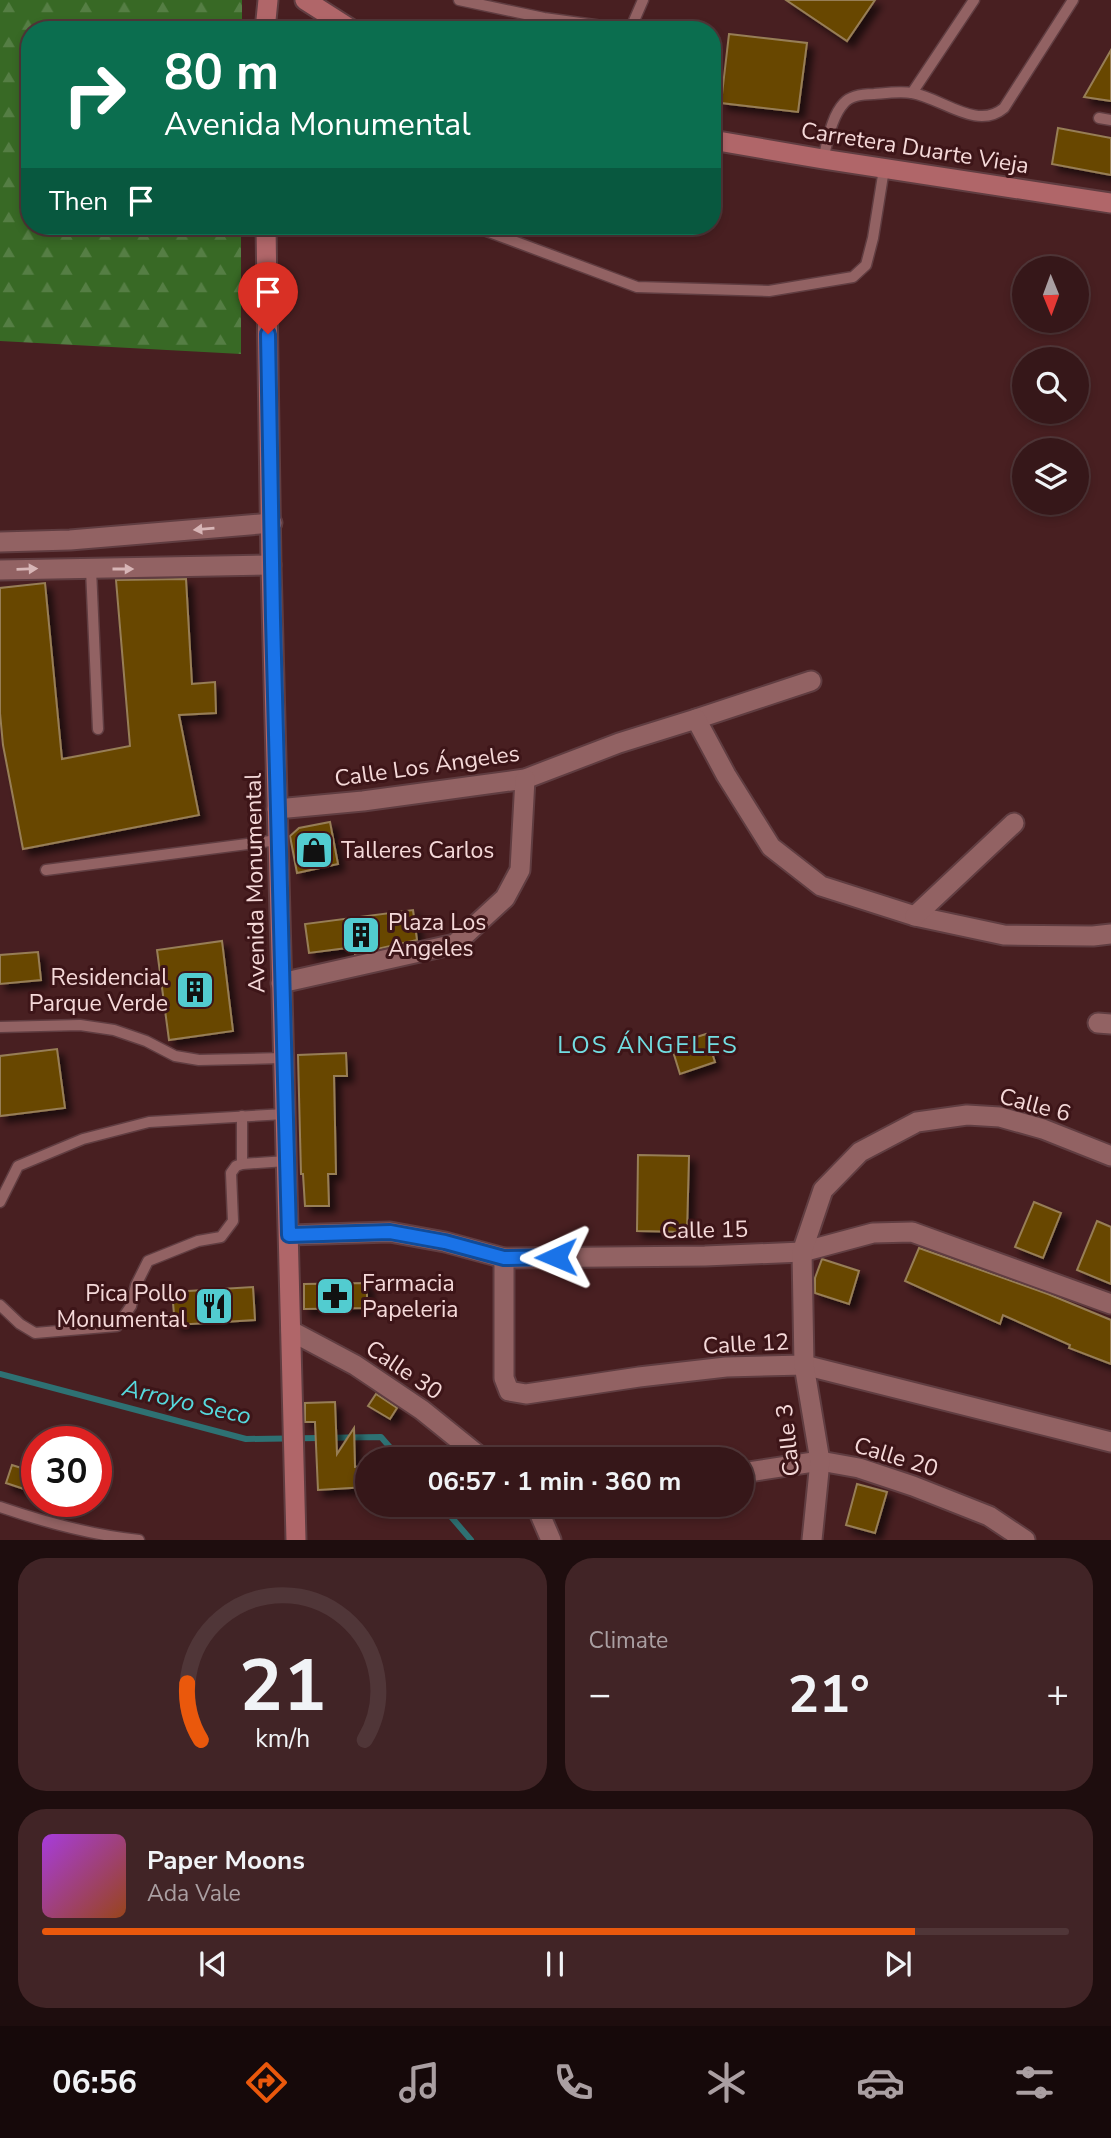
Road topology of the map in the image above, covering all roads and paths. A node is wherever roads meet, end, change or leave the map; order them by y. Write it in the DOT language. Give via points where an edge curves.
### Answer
graph roads {
  1 [pos="268,0"];
  2 [pos="304,0"];
  3 [pos="459,0"];
  4 [pos="643,0"];
  5 [pos="974,0"];
  6 [pos="1073,0"];
  7 [pos="266,21"];
  8 [pos="338,21"];
  9 [pos="566,21"];
  10 [pos="634,21"];
  11 [pos="912,93"];
  12 [pos="1099,118"];
  13 [pos="1111,120"];
  14 [pos="721,141"];
  15 [pos="822,159"];
  16 [pos="884,169"];
  17 [pos="1111,203"];
  18 [pos="266,235"];
  19 [pos="498,235"];
  20 [pos="272,523"];
  21 [pos="0,542"];
  22 [pos="271,565"];
  23 [pos="91,569"];
  24 [pos="0,570"];
  25 [pos="811,681"];
  26 [pos="696,719"];
  27 [pos="99,729"];
  28 [pos="525,779"];
  29 [pos="277,809"];
  30 [pos="1014,823"];
  31 [pos="278,839"];
  32 [pos="46,870"];
  33 [pos="915,916"];
  34 [pos="1111,934"];
  35 [pos="281,983"];
  36 [pos="0,1027"];
  37 [pos="283,1058"];
  38 [pos="285,1114"];
  39 [pos="242,1116"];
  40 [pos="1111,1156"];
  41 [pos="286,1161"];
  42 [pos="242,1164"];
  43 [pos="0,1202"];
  44 [pos="289,1235"];
  45 [pos="802,1252"];
  46 [pos="504,1258"];
  47 [pos="1111,1304"];
  48 [pos="0,1305"];
  49 [pos="291,1331"];
  50 [pos="804,1365"];
  51 [pos="1111,1442"];
  52 [pos="468,1447"];
  53 [pos="820,1461"];
  54 [pos="754,1471"];
  55 [pos="0,1507"];
  56 [pos="541,1517"];
  57 [pos="139,1539"];
  58 [pos="296,1539"];
  59 [pos="551,1539"];
  60 [pos="812,1539"];
  61 [pos="1026,1539"];
  1 -- 7 [label="main road"];
  2 -- 8 [label="main road"];
  3 -- 9 [label="lane"];
  4 -- 10 [label="lane"];
  5 -- 11 [label="lane"];
  6 -- 11 [label="lane" via="1004,108 995,115 980,117"];
  11 -- 15 [label="lane" via="867,94 845,101 836,114"];
  12 -- 13 [label="lane"];
  14 -- 15 [label="main road, Carretera Duarte Vieja"];
  15 -- 16 [label="main road, Carretera Duarte Vieja"];
  16 -- 17 [label="main road, Carretera Duarte Vieja"];
  16 -- 19 [label="lane" via="866,265 853,277 769,291 637,286"];
  18 -- 20 [label="main road, Avenida Monumental"];
  20 -- 21 [label="street, one-way"];
  20 -- 22 [label="main road, Avenida Monumental"];
  23 -- 22 [label="street, one-way"];
  22 -- 29 [label="main road, Avenida Monumental"];
  24 -- 23 [label="street, one-way"];
  23 -- 27 [label="lane"];
  25 -- 26 [label="street, Calle Los Ángeles"];
  26 -- 28 [label="street, Calle Los Ángeles"];
  26 -- 33 [label="street" via="771,846 821,886"];
  28 -- 29 [label="street, Calle Los Ángeles"];
  28 -- 35 [label="street" via="520,870 505,898 455,944"];
  29 -- 31 [label="main road, Avenida Monumental"];
  30 -- 33 [label="street"];
  31 -- 32 [label="lane"];
  31 -- 35 [label="main road, Avenida Monumental"];
  33 -- 34 [label="street" via="1004,936"];
  35 -- 37 [label="main road, Avenida Monumental"];
  36 -- 37 [label="lane" via="102,1028 146,1041 175,1056 199,1060"];
  37 -- 38 [label="main road, Avenida Monumental"];
  38 -- 39 [label="lane"];
  38 -- 41 [label="main road, Avenida Monumental"];
  39 -- 42 [label="lane"];
  39 -- 43 [label="lane" via="149,1122 83,1139 18,1166"];
  40 -- 45 [label="street, Calle 6" via="1000,1117 967,1115 917,1122 860,1152 822,1190"];
  41 -- 42 [label="lane"];
  41 -- 44 [label="main road, Avenida Monumental"];
  42 -- 48 [label="lane" via="231,1173 233,1220 222,1237 198,1241 148,1261 131,1306 117,1325 35,1333"];
  44 -- 46 [label="street, Calle 15" via="390,1232"];
  44 -- 49 [label="main road, Avenida Monumental"];
  45 -- 46 [label="street, Calle 15"];
  45 -- 47 [label="street, Calle 15" via="873,1233 912,1233"];
  45 -- 50 [label="street, Calle 3"];
  46 -- 50 [label="street, Calle 12" via="504,1378 509,1391 526,1394 726,1367"];
  49 -- 52 [label="street, Calle 30" via="355,1365"];
  49 -- 58 [label="main road, Avenida Monumental"];
  50 -- 51 [label="street, Calle 12"];
  50 -- 53 [label="street, Calle 3"];
  53 -- 54 [label="street, Calle 20"];
  53 -- 60 [label="street, Calle 3"];
  53 -- 61 [label="street, Calle 20" via="913,1486 989,1516"];
  55 -- 57 [label="lane"];
  56 -- 59 [label="street"];
}
